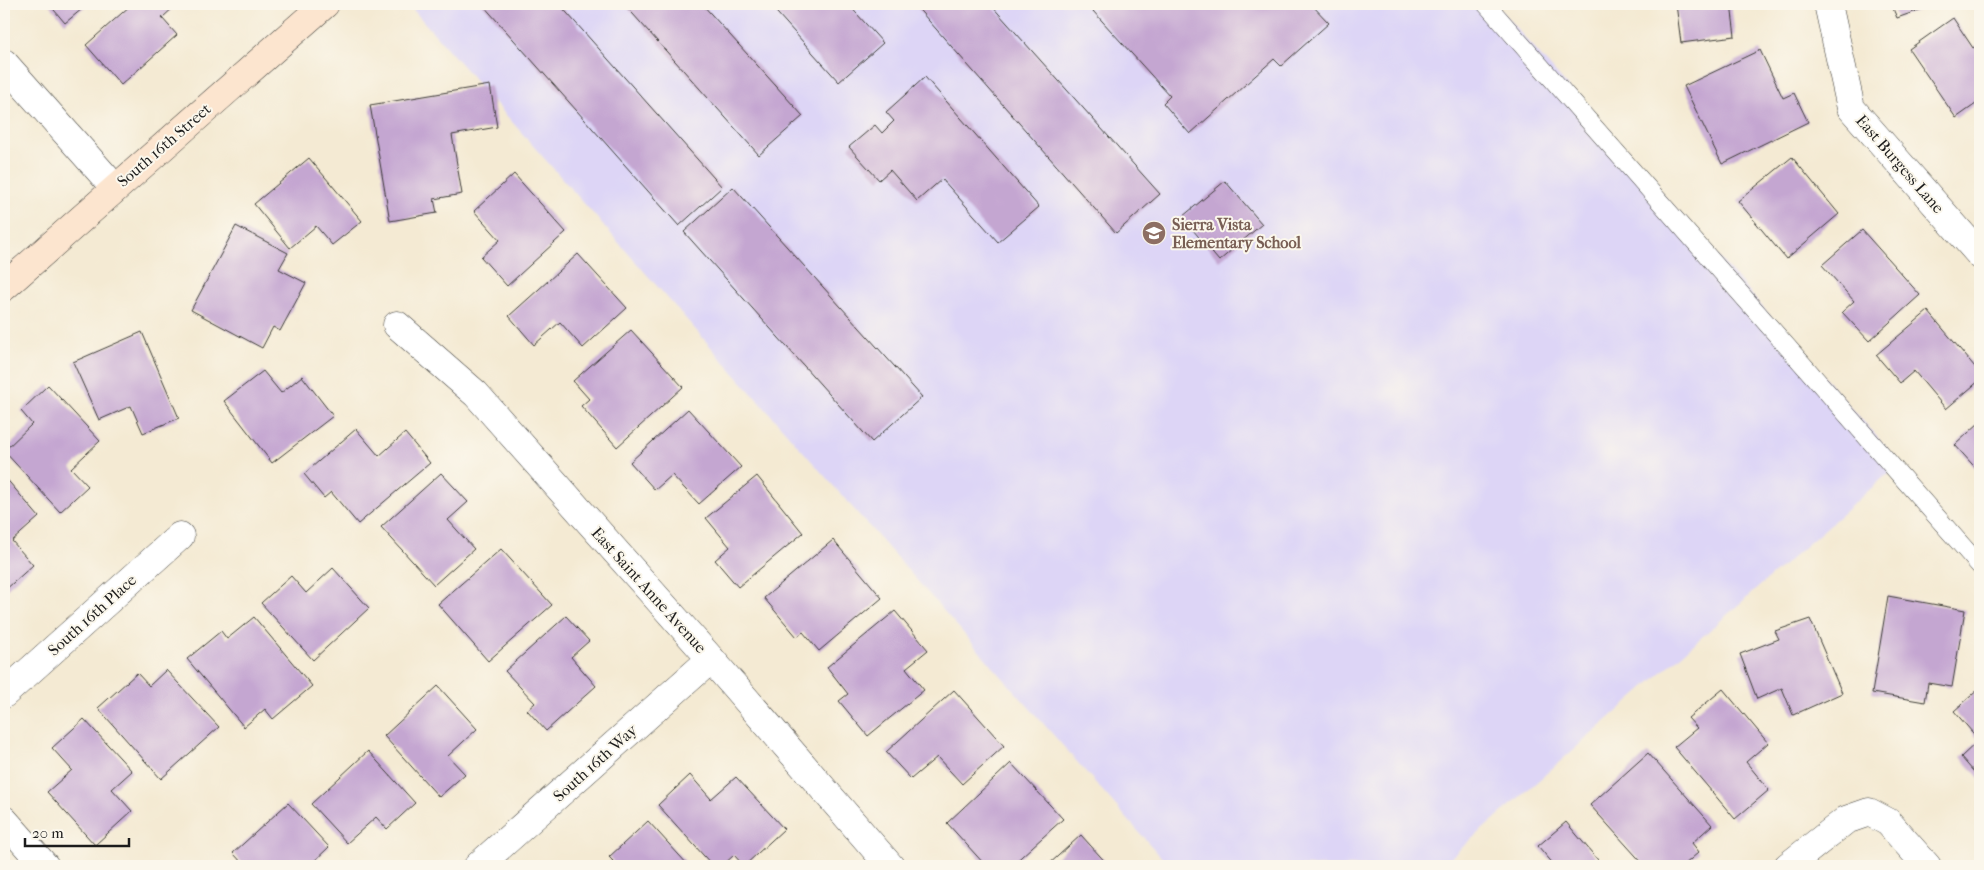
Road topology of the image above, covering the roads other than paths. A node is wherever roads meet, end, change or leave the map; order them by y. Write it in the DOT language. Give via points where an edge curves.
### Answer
graph roads {
  1 [pos="326,4"];
  2 [pos="1486,4"];
  3 [pos="1828,4"];
  4 [pos="4,63"];
  5 [pos="115,188"];
  6 [pos="1980,255"];
  7 [pos="4,287"];
  8 [pos="397,325"];
  9 [pos="180,536"];
  10 [pos="1980,566"];
  11 [pos="711,659"];
  12 [pos="4,694"];
  13 [pos="4,820"];
  14 [pos="45,866"];
  15 [pos="478,866"];
  16 [pos="890,866"];
  17 [pos="1788,866"];
  18 [pos="1928,866"];
  1 -- 5 [label="main road, South 16th Street"];
  2 -- 10 [label="lane"];
  3 -- 6 [label="street, East Burgess Lane" via="1851,108"];
  4 -- 5 [label="street"];
  5 -- 7 [label="main road, South 16th Street"];
  8 -- 11 [label="street, East Saint Anne Avenue" via="476,394"];
  9 -- 12 [label="street, South 16th Place"];
  11 -- 15 [label="street, South 16th Way"];
  11 -- 16 [label="street, East Saint Anne Avenue"];
  13 -- 14 [label="street"];
  17 -- 18 [label="street" via="1846,820 1869,812 1888,822"];
}
